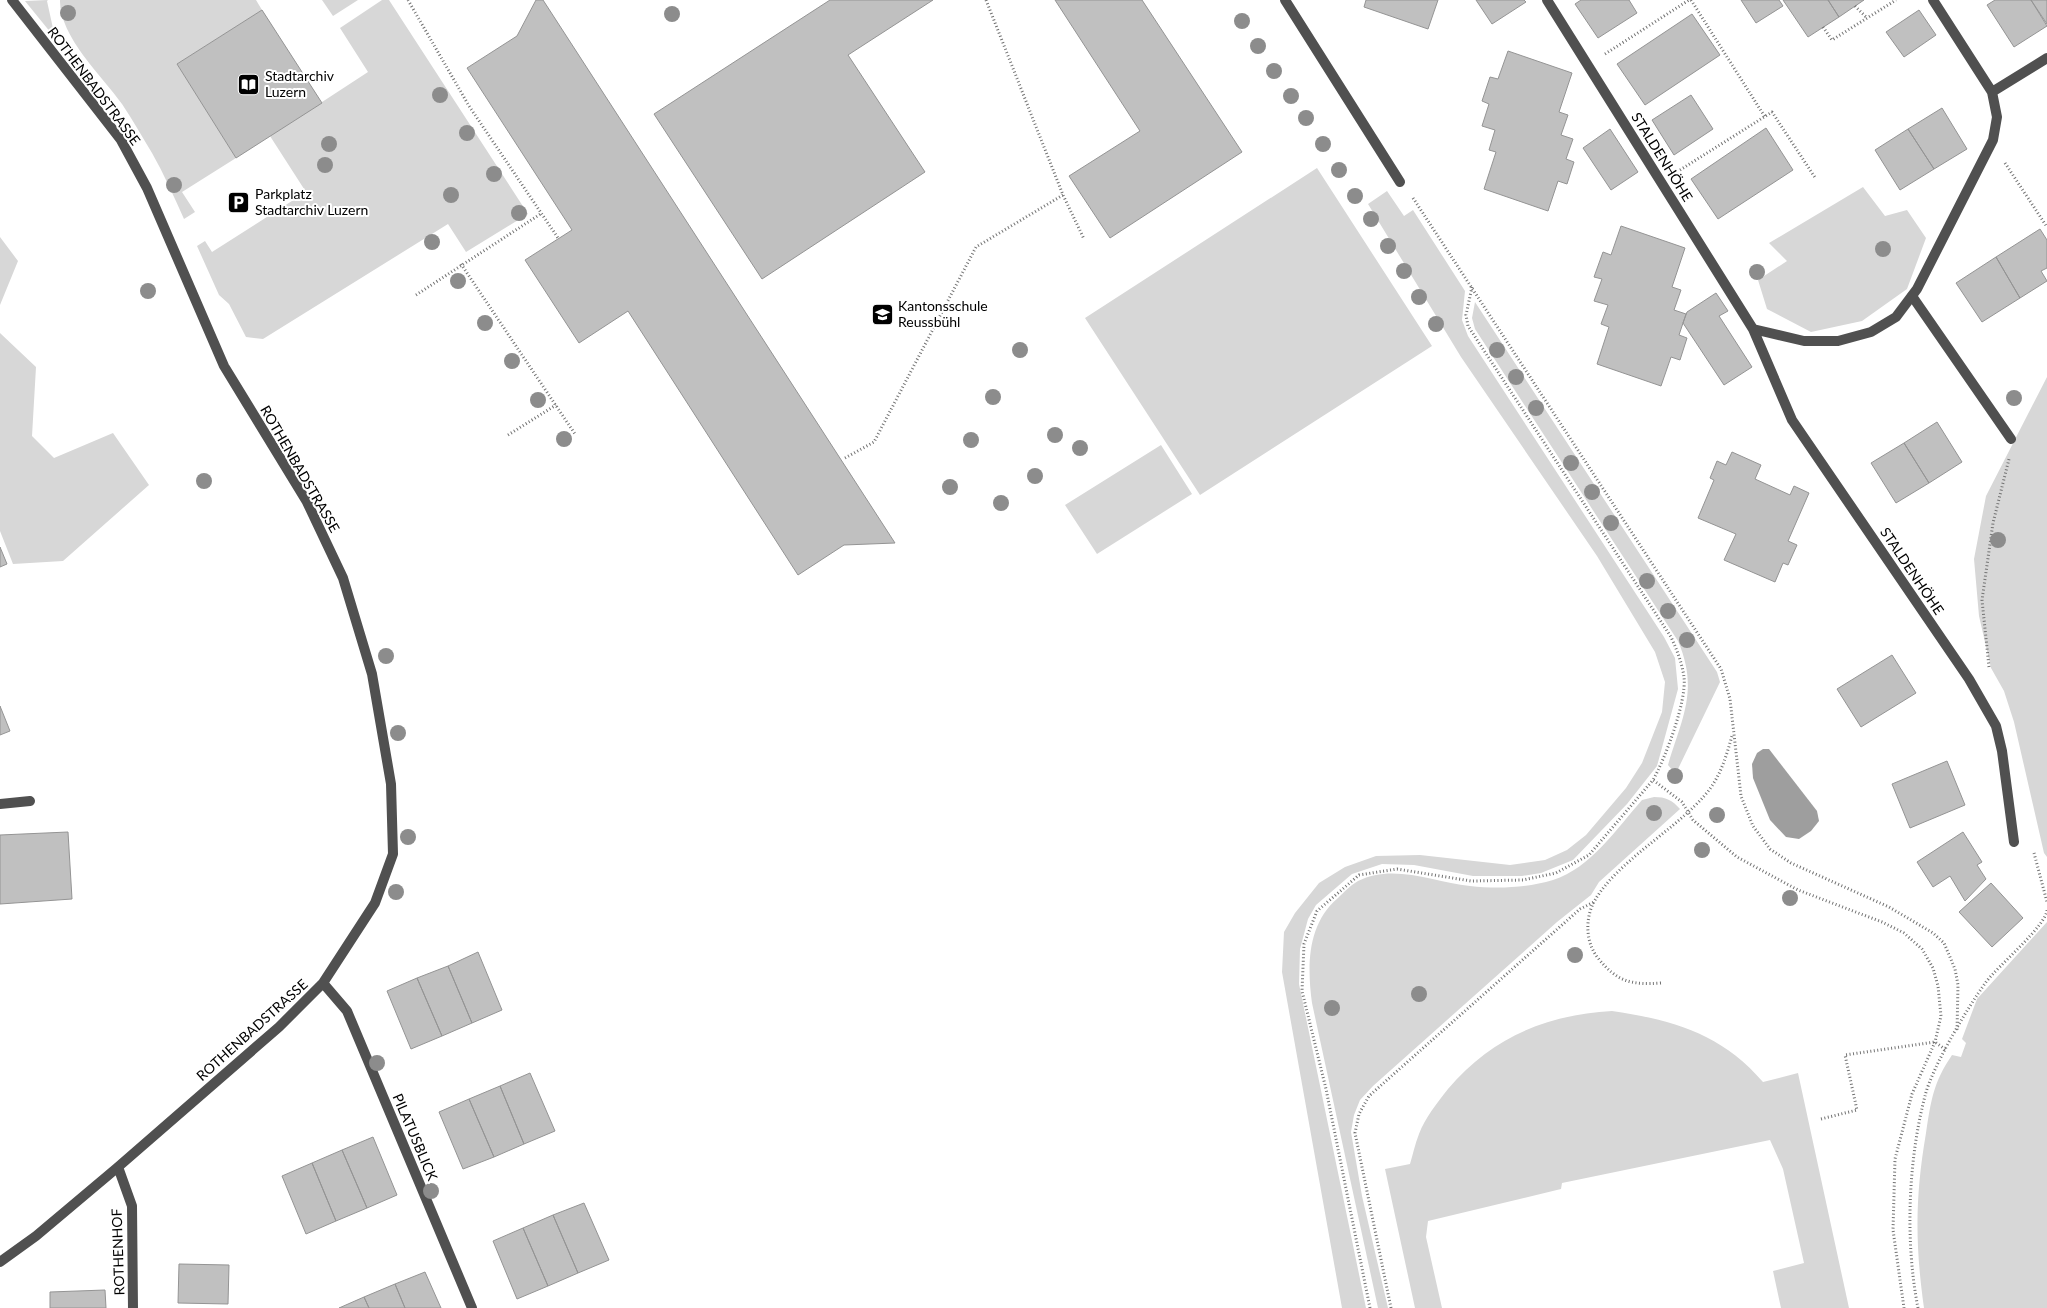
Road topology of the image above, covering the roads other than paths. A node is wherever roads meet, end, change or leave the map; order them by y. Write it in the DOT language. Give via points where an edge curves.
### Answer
graph roads {
  1 [pos="12,0"];
  2 [pos="1284,0"];
  3 [pos="1547,0"];
  4 [pos="1933,0"];
  5 [pos="2047,58"];
  6 [pos="1992,92"];
  7 [pos="1400,182"];
  8 [pos="1912,296"];
  9 [pos="1753,329"];
  10 [pos="2011,439"];
  11 [pos="30,801"];
  12 [pos="0,804"];
  13 [pos="2014,842"];
  14 [pos="323,983"];
  15 [pos="118,1167"];
  16 [pos="0,1262"];
  17 [pos="134,1308"];
  18 [pos="472,1308"];
  1 -- 14 [label="street, ROTHENBADSTRASSE" via="121,140 147,188 224,366 307,502 344,578 372,674 391,784 393,854 376,903"];
  2 -- 7 [label="street"];
  3 -- 9 [label="street, STALDENHÖHE"];
  4 -- 6 [label="street"];
  5 -- 6 [label="street"];
  6 -- 8 [label="street" via="1997,116 1992,142"];
  8 -- 9 [label="street" via="1896,317 1871,332 1838,341 1804,341"];
  8 -- 10 [label="street"];
  9 -- 13 [label="street, STALDENHÖHE" via="1792,420 1969,679 1996,726"];
  11 -- 12 [label="street"];
  14 -- 15 [label="street, ROTHENBADSTRASSE" via="279,1027"];
  14 -- 18 [label="street, PILATUSBLICK" via="347,1011"];
  15 -- 16 [label="street, ROTHENBADSTRASSE"];
  15 -- 17 [label="street, ROTHENHOF" via="132,1206"];
}
